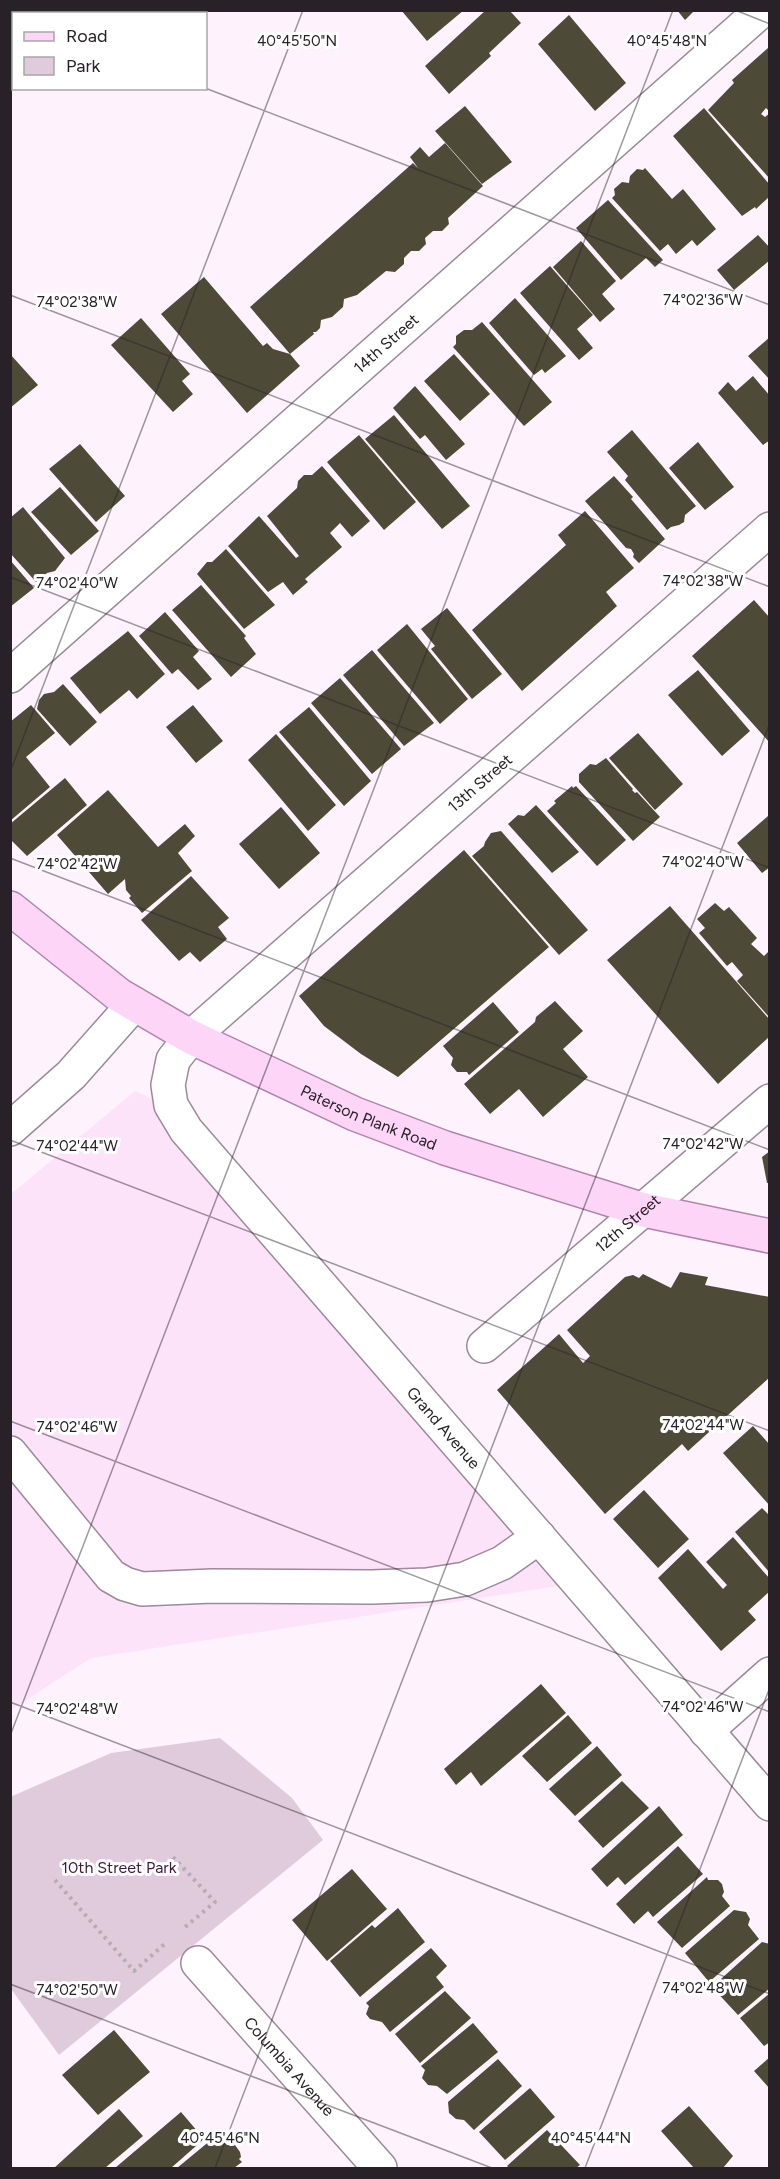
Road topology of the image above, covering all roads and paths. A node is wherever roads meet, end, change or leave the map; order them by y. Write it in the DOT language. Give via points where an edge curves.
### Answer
graph roads {
  1 [pos="762,10"];
  2 [pos="770,529"];
  3 [pos="10,676"];
  4 [pos="10,908"];
  5 [pos="134,1004"];
  6 [pos="190,1037"];
  7 [pos="770,1101"];
  8 [pos="10,1129"];
  9 [pos="644,1210"];
  10 [pos="770,1236"];
  11 [pos="484,1346"];
  12 [pos="10,1454"];
  13 [pos="539,1537"];
  14 [pos="770,1674"];
  15 [pos="706,1731"];
  16 [pos="770,1804"];
  17 [pos="173,1857"];
  18 [pos="55,1880"];
  19 [pos="174,1936"];
  20 [pos="198,1964"];
  21 [pos="380,2169"];
  1 -- 3 [label="street, 14th Street"];
  2 -- 6 [label="street, 13th Street"];
  4 -- 5 [label="main road, Paterson Plank Road"];
  5 -- 6 [label="main road, Paterson Plank Road"];
  5 -- 8 [label="street" via="71,1074"];
  6 -- 9 [label="main road, Paterson Plank Road" via="355,1114 445,1148"];
  6 -- 13 [label="street, Grand Avenue" via="173,1060 168,1085 171,1105 186,1130"];
  7 -- 9 [label="street, 12th Street"];
  9 -- 10 [label="main road, Paterson Plank Road"];
  9 -- 11 [label="street, 12th Street"];
  12 -- 13 [label="street" via="111,1576 142,1589 426,1585 465,1579 501,1563"];
  13 -- 15 [label="street, Grand Avenue"];
  14 -- 15 [label="street"];
  15 -- 16 [label="street, Grand Avenue"];
  17 -- 19 [label="path" via="215,1902"];
  18 -- 19 [label="path" via="134,1971"];
  19 -- 20 [label="path"];
  20 -- 21 [label="street, Columbia Avenue"];
}
